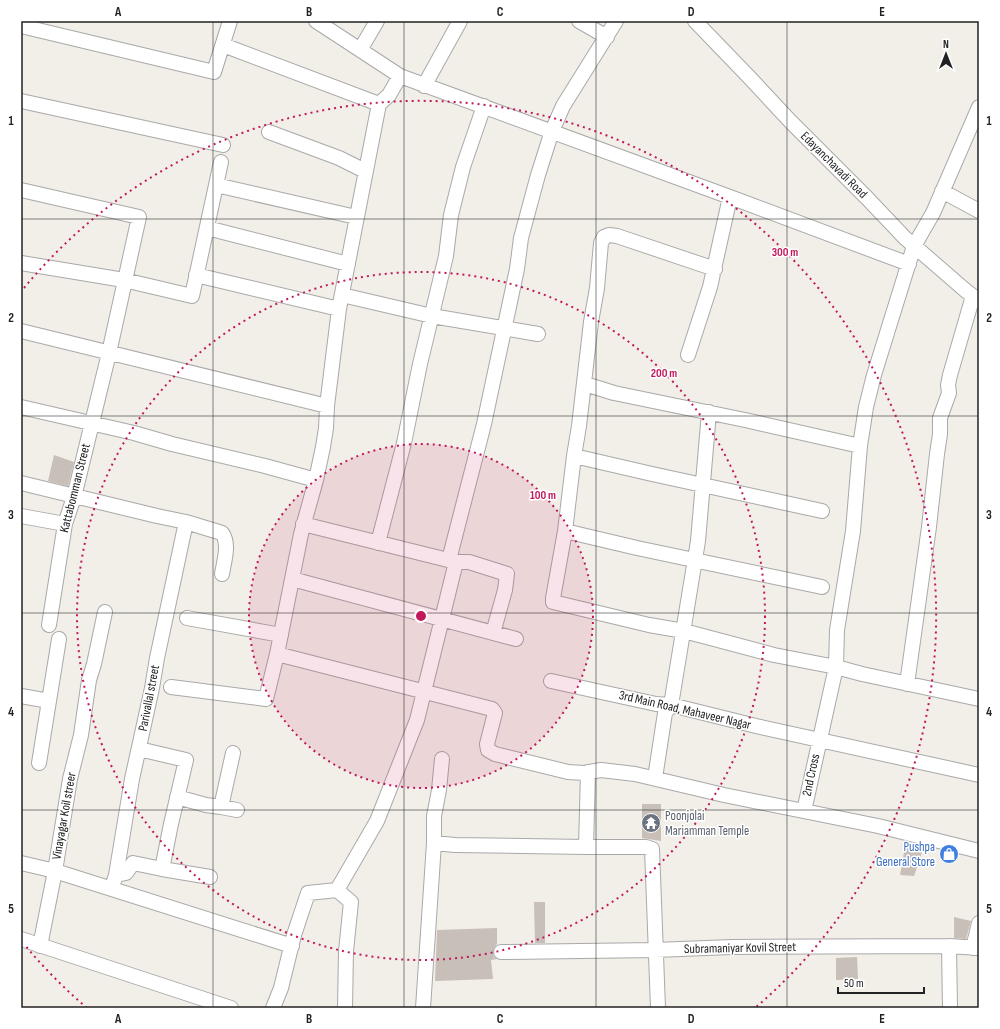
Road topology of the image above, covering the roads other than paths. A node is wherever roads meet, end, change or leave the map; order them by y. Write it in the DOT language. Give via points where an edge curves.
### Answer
graph roads {
  1 [pos="230,21"];
  2 [pos="316,21"];
  3 [pos="377,21"];
  4 [pos="460,21"];
  5 [pos="578,21"];
  6 [pos="616,21"];
  7 [pos="695,21"];
  8 [pos="21,26"];
  9 [pos="607,37"];
  10 [pos="222,45"];
  11 [pos="360,50"];
  12 [pos="400,76"];
  13 [pos="424,86"];
  14 [pos="21,101"];
  15 [pos="379,104"];
  16 [pos="484,106"];
  17 [pos="979,107"];
  18 [pos="975,129"];
  19 [pos="552,131"];
  20 [pos="269,132"];
  21 [pos="222,145"];
  22 [pos="221,162"];
  23 [pos="366,171"];
  24 [pos="216,185"];
  25 [pos="21,190"];
  26 [pos="942,191"];
  27 [pos="730,197"];
  28 [pos="979,211"];
  29 [pos="356,217"];
  30 [pos="207,228"];
  31 [pos="914,246"];
  32 [pos="21,263"];
  33 [pos="348,264"];
  34 [pos="909,264"];
  35 [pos="715,268"];
  36 [pos="196,275"];
  37 [pos="124,280"];
  38 [pos="342,295"];
  39 [pos="976,298"];
  40 [pos="339,309"];
  41 [pos="432,316"];
  42 [pos="503,329"];
  43 [pos="21,331"];
  44 [pos="538,334"];
  45 [pos="109,354"];
  46 [pos="688,355"];
  47 [pos="585,384"];
  48 [pos="327,406"];
  49 [pos="21,408"];
  50 [pos="709,412"];
  51 [pos="92,424"];
  52 [pos="860,446"];
  53 [pos="574,456"];
  54 [pos="316,480"];
  55 [pos="21,483"];
  56 [pos="703,485"];
  57 [pos="74,497"];
  58 [pos="822,511"];
  59 [pos="21,516"];
  60 [pos="186,522"];
  61 [pos="65,524"];
  62 [pos="303,524"];
  63 [pos="565,530"];
  64 [pos="378,542"];
  65 [pos="696,559"];
  66 [pos="452,561"];
  67 [pos="222,574"];
  68 [pos="292,579"];
  69 [pos="822,587"];
  70 [pos="105,612"];
  71 [pos="187,618"];
  72 [pos="442,619"];
  73 [pos="49,625"];
  74 [pos="684,631"];
  75 [pos="493,633"];
  76 [pos="282,635"];
  77 [pos="59,639"];
  78 [pos="516,639"];
  79 [pos="277,654"];
  80 [pos="836,667"];
  81 [pos="551,681"];
  82 [pos="908,684"];
  83 [pos="171,686"];
  84 [pos="424,692"];
  85 [pos="21,696"];
  86 [pos="979,699"];
  87 [pos="49,701"];
  88 [pos="671,705"];
  89 [pos="819,740"];
  90 [pos="139,749"];
  91 [pos="233,753"];
  92 [pos="442,759"];
  93 [pos="39,763"];
  94 [pos="595,771"];
  95 [pos="979,775"];
  96 [pos="655,778"];
  97 [pos="177,797"];
  98 [pos="221,807"];
  99 [pos="237,810"];
  100 [pos="804,811"];
  101 [pos="434,843"];
  102 [pos="586,848"];
  103 [pos="979,850"];
  104 [pos="21,862"];
  105 [pos="162,869"];
  106 [pos="55,871"];
  107 [pos="116,875"];
  108 [pos="210,877"];
  109 [pos="111,889"];
  110 [pos="337,890"];
  111 [pos="979,924"];
  112 [pos="21,940"];
  113 [pos="40,946"];
  114 [pos="292,946"];
  115 [pos="949,946"];
  116 [pos="976,948"];
  117 [pos="655,950"];
  118 [pos="501,952"];
  119 [pos="231,1008"];
  120 [pos="273,1008"];
  121 [pos="346,1008"];
  122 [pos="423,1008"];
  123 [pos="658,1008"];
  124 [pos="950,1008"];
  1 -- 10 [label="street"];
  2 -- 11 [label="street"];
  3 -- 11 [label="street"];
  4 -- 13 [label="street"];
  5 -- 9 [label="street"];
  6 -- 9 [label="street"];
  7 -- 31 [label="street, Edayanchavadi Road"];
  8 -- 10 [label="street" via="214,72"];
  9 -- 19 [label="street" via="563,106"];
  10 -- 15 [label="street"];
  11 -- 12 [label="street"];
  12 -- 13 [label="street"];
  12 -- 15 [label="street" via="389,95"];
  13 -- 16 [label="street"];
  14 -- 21 [label="street"];
  15 -- 23 [label="street"];
  16 -- 19 [label="street"];
  16 -- 41 [label="street" via="463,167"];
  17 -- 18 [label="street, 2nd Cross"];
  18 -- 26 [label="street, 2nd Cross"];
  19 -- 27 [label="street"];
  19 -- 42 [label="street" via="522,238"];
  20 -- 23 [label="street"];
  22 -- 24 [label="street"];
  23 -- 29 [label="street"];
  24 -- 29 [label="street"];
  24 -- 30 [label="street"];
  25 -- 37 [label="street, Kattabomman Street" via="140,217"];
  26 -- 28 [label="street"];
  26 -- 31 [label="street, 2nd Cross"];
  27 -- 34 [label="street"];
  27 -- 35 [label="street"];
  29 -- 33 [label="street"];
  30 -- 33 [label="street"];
  30 -- 36 [label="street"];
  31 -- 34 [label="street, 2nd Cross"];
  31 -- 39 [label="street, Edayanchavadi Road"];
  32 -- 37 [label="street"];
  33 -- 38 [label="street"];
  34 -- 52 [label="street, 2nd Cross" via="874,375"];
  35 -- 46 [label="street"];
  35 -- 47 [label="street" via="617,236 604,237 601,243 598,288 591,322"];
  36 -- 37 [label="street" via="192,296"];
  36 -- 40 [label="street"];
  37 -- 45 [label="street, Kattabomman Street"];
  38 -- 40 [label="street"];
  38 -- 41 [label="street"];
  39 -- 82 [label="street" via="950,374 949,393 940,418 929,527"];
  40 -- 48 [label="street"];
  41 -- 42 [label="street"];
  41 -- 64 [label="street" via="404,443"];
  42 -- 44 [label="street"];
  42 -- 66 [label="street"];
  43 -- 45 [label="street"];
  45 -- 48 [label="street"];
  45 -- 51 [label="street, Kattabomman Street"];
  47 -- 50 [label="street" via="614,393"];
  47 -- 53 [label="street"];
  48 -- 54 [label="street" via="326,428"];
  49 -- 51 [label="street"];
  50 -- 52 [label="street"];
  50 -- 56 [label="street"];
  51 -- 54 [label="street"];
  51 -- 57 [label="street, Kattabomman Street"];
  52 -- 80 [label="street, 2nd Cross" via="853,531 838,630"];
  53 -- 56 [label="street"];
  53 -- 63 [label="street"];
  54 -- 62 [label="street"];
  55 -- 57 [label="street"];
  56 -- 58 [label="street"];
  56 -- 65 [label="street"];
  57 -- 60 [label="street"];
  57 -- 61 [label="street, Kattabomman Street"];
  59 -- 61 [label="street"];
  60 -- 67 [label="street" via="222,533 226,538"];
  60 -- 90 [label="street, Parivallal street"];
  61 -- 73 [label="street, Kattabomman Street"];
  62 -- 64 [label="street"];
  62 -- 68 [label="street"];
  63 -- 65 [label="street"];
  63 -- 74 [label="street" via="552,598 554,602"];
  64 -- 66 [label="street"];
  65 -- 69 [label="street"];
  65 -- 74 [label="street"];
  66 -- 72 [label="street"];
  66 -- 75 [label="street" via="469,562 508,574"];
  68 -- 72 [label="street"];
  68 -- 76 [label="street"];
  70 -- 106 [label="street, Vinayagar Koil streer" via="89,680"];
  71 -- 76 [label="street"];
  72 -- 75 [label="street"];
  72 -- 84 [label="street"];
  74 -- 80 [label="street" via="774,655"];
  74 -- 88 [label="street"];
  75 -- 78 [label="street"];
  76 -- 79 [label="street"];
  77 -- 87 [label="street"];
  79 -- 83 [label="street" via="266,698"];
  79 -- 84 [label="street"];
  80 -- 82 [label="street"];
  80 -- 89 [label="street, 2nd Cross"];
  81 -- 88 [label="street, 3rd Main Road, Mahaveer Nagar"];
  82 -- 86 [label="street"];
  84 -- 94 [label="street" via="492,709 495,713 487,744 488,750 495,754 568,772"];
  84 -- 110 [label="street" via="417,720 377,821"];
  85 -- 87 [label="street"];
  87 -- 93 [label="street"];
  88 -- 89 [label="street, 3rd Main Road, Mahaveer Nagar"];
  88 -- 96 [label="street" via="665,713"];
  89 -- 95 [label="street, 3rd Main Road, Mahaveer Nagar"];
  89 -- 100 [label="street, 2nd Cross"];
  90 -- 97 [label="street" via="186,760"];
  90 -- 107 [label="street, Parivallal street"];
  91 -- 98 [label="street"];
  92 -- 101 [label="street" via="434,816"];
  94 -- 96 [label="street"];
  94 -- 102 [label="street"];
  96 -- 100 [label="street"];
  97 -- 98 [label="street"];
  97 -- 105 [label="street"];
  98 -- 99 [label="street"];
  100 -- 103 [label="street"];
  101 -- 102 [label="street"];
  101 -- 122 [label="street"];
  102 -- 117 [label="street" via="646,846 652,849"];
  104 -- 106 [label="street"];
  105 -- 107 [label="street" via="133,863 126,873"];
  105 -- 108 [label="street"];
  106 -- 109 [label="street, Vinayagar Koil streer"];
  106 -- 113 [label="street"];
  107 -- 109 [label="street, Parivallal street"];
  109 -- 114 [label="street, Vinayagar Koil streer"];
  110 -- 114 [label="street" via="308,894"];
  110 -- 121 [label="street" via="351,902 346,951"];
  111 -- 116 [label="street"];
  112 -- 113 [label="street"];
  113 -- 119 [label="street"];
  114 -- 120 [label="street"];
  115 -- 116 [label="street, Subramaniyar Kovil Street"];
  115 -- 117 [label="street, Subramaniyar Kovil Street"];
  115 -- 124 [label="street"];
  117 -- 118 [label="street, Subramaniyar Kovil Street"];
  117 -- 123 [label="street"];
}
